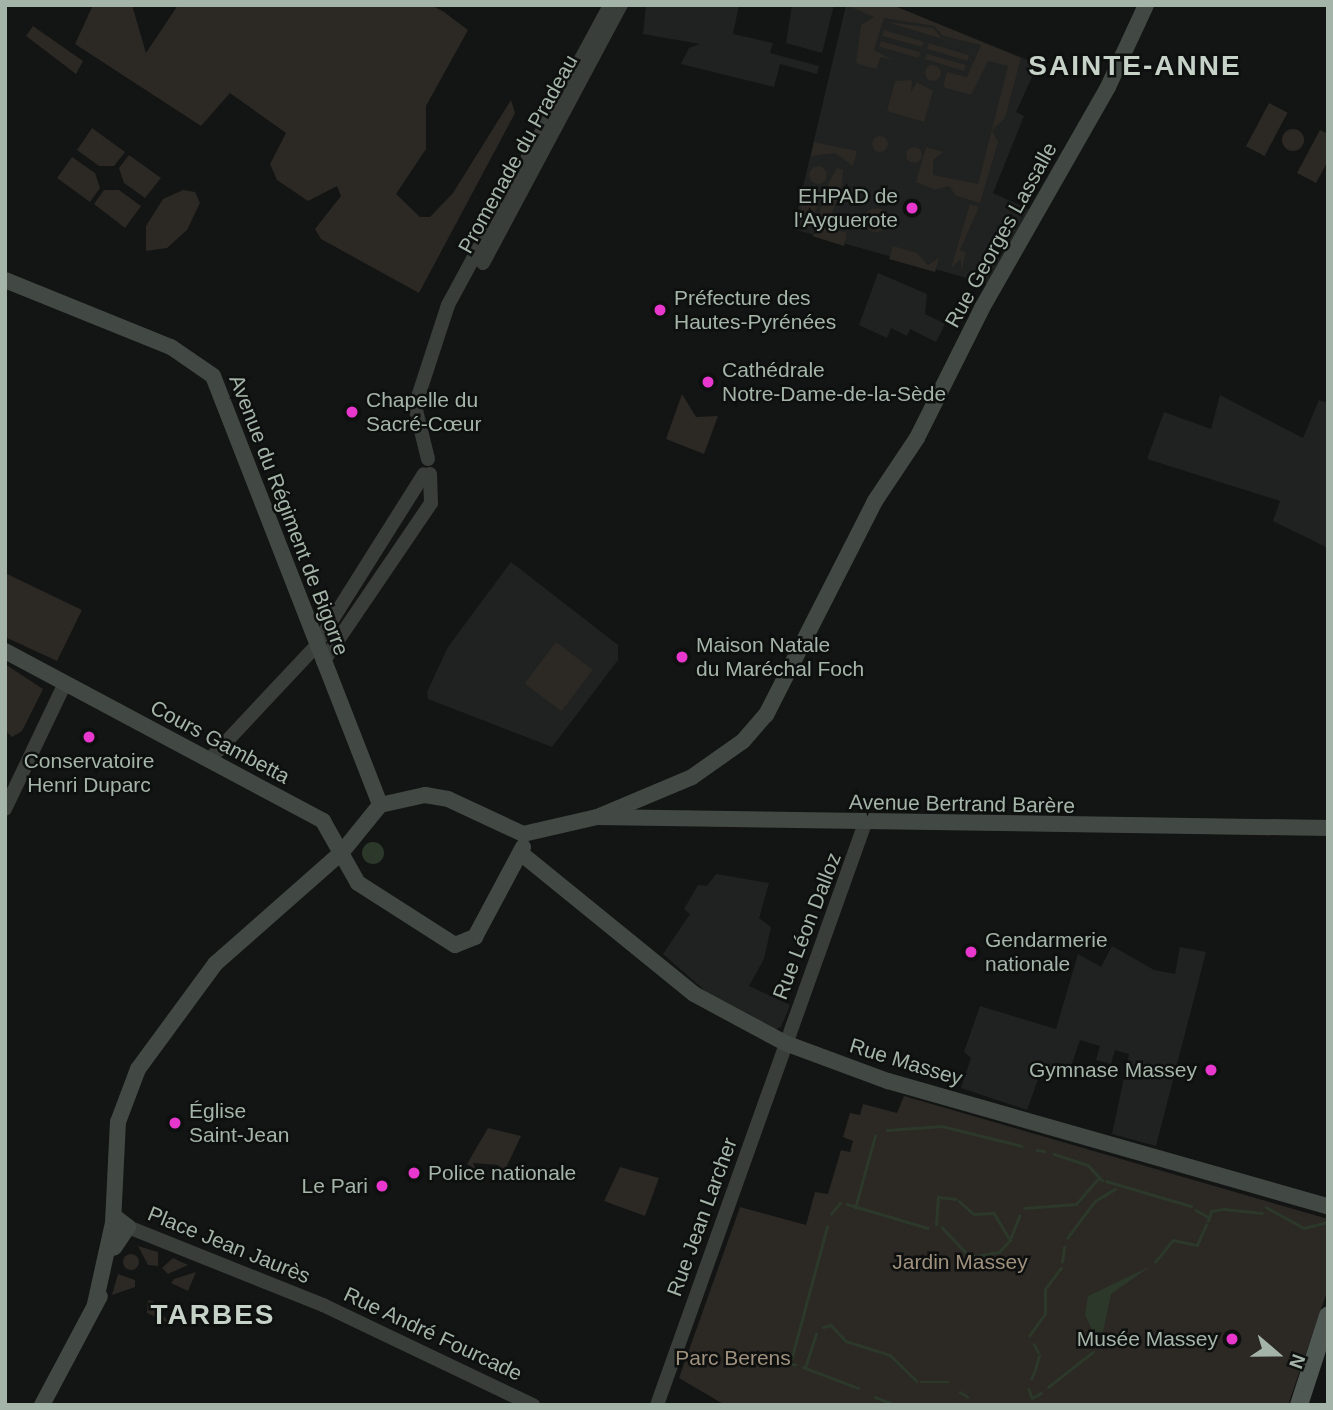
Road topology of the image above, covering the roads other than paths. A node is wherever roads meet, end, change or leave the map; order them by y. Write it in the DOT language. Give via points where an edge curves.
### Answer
graph roads {
  1 [pos="610,5"];
  2 [pos="621,5"];
  3 [pos="1146,5"];
  4 [pos="5,280"];
  5 [pos="447,320"];
  6 [pos="425,463"];
  7 [pos="312,650"];
  8 [pos="5,651"];
  9 [pos="323,662"];
  10 [pos="65,682"];
  11 [pos="209,760"];
  12 [pos="380,805"];
  13 [pos="5,809"];
  14 [pos="597,817"];
  15 [pos="865,823"];
  16 [pos="1328,828"];
  17 [pos="523,834"];
  18 [pos="342,852"];
  19 [pos="523,855"];
  20 [pos="785,1043"];
  21 [pos="1328,1206"];
  22 [pos="114,1216"];
  23 [pos="128,1227"];
  24 [pos="314,1302"];
  25 [pos="94,1304"];
  26 [pos="1328,1316"];
  27 [pos="503,1398"];
  28 [pos="42,1405"];
  29 [pos="533,1405"];
  30 [pos="657,1405"];
  31 [pos="1299,1405"];
  1 -- 5 [label="street, Promenade du Pradeau" via="448,305"];
  2 -- 5 [label="street, Promenade du Pradeau"];
  3 -- 14 [label="main road, Rue Georges Lassalle" via="1108,87 982,308 917,438 875,501 766,715 743,741 692,777"];
  4 -- 7 [label="main road, Avenue du Régiment de Bigorre" via="179,351 213,376"];
  5 -- 6 [label="street, Promenade du Pradeau" via="416,400"];
  6 -- 7 [label="street" via="416,493"];
  6 -- 9 [label="street, Promenade du Pradeau" via="431,503"];
  7 -- 9 [label="main road, Avenue du Régiment de Bigorre"];
  7 -- 11 [label="street"];
  8 -- 10 [label="main road, Cours Gambetta"];
  9 -- 12 [label="main road, Avenue du Régiment de Bigorre"];
  10 -- 11 [label="main road, Cours Gambetta"];
  10 -- 13 [label="street"];
  11 -- 18 [label="main road, Cours Gambetta" via="323,821"];
  12 -- 17 [label="main road" via="425,795 447,799"];
  12 -- 18 [label="main road"];
  14 -- 15 [label="main road, Avenue Bertrand Barère"];
  14 -- 17 [label="main road, Rue Georges Lassalle"];
  15 -- 16 [label="main road, Avenue Bertrand Barère"];
  15 -- 20 [label="street, Rue Léon Dalloz"];
  17 -- 19 [label="main road"];
  18 -- 19 [label="main road, Cours Gambetta" via="358,883 463,946"];
  18 -- 22 [label="main road" via="215,964 160,1033 117,1122"];
  19 -- 20 [label="main road, Rue Massey" via="694,994"];
  20 -- 21 [label="main road, Rue Massey" via="888,1081"];
  20 -- 30 [label="street, Rue Jean Larcher"];
  22 -- 23 [label="main road"];
  22 -- 25 [label="main road"];
  23 -- 24 [label="street, Place Jean Jaurès"];
  23 -- 25 [label="main road" via="118,1237"];
  24 -- 27 [label="street, Rue André Fourcade"];
  25 -- 28 [label="main road"];
  26 -- 31 [label="main road"];
  27 -- 29 [label="street, Rue André Fourcade"];
}
